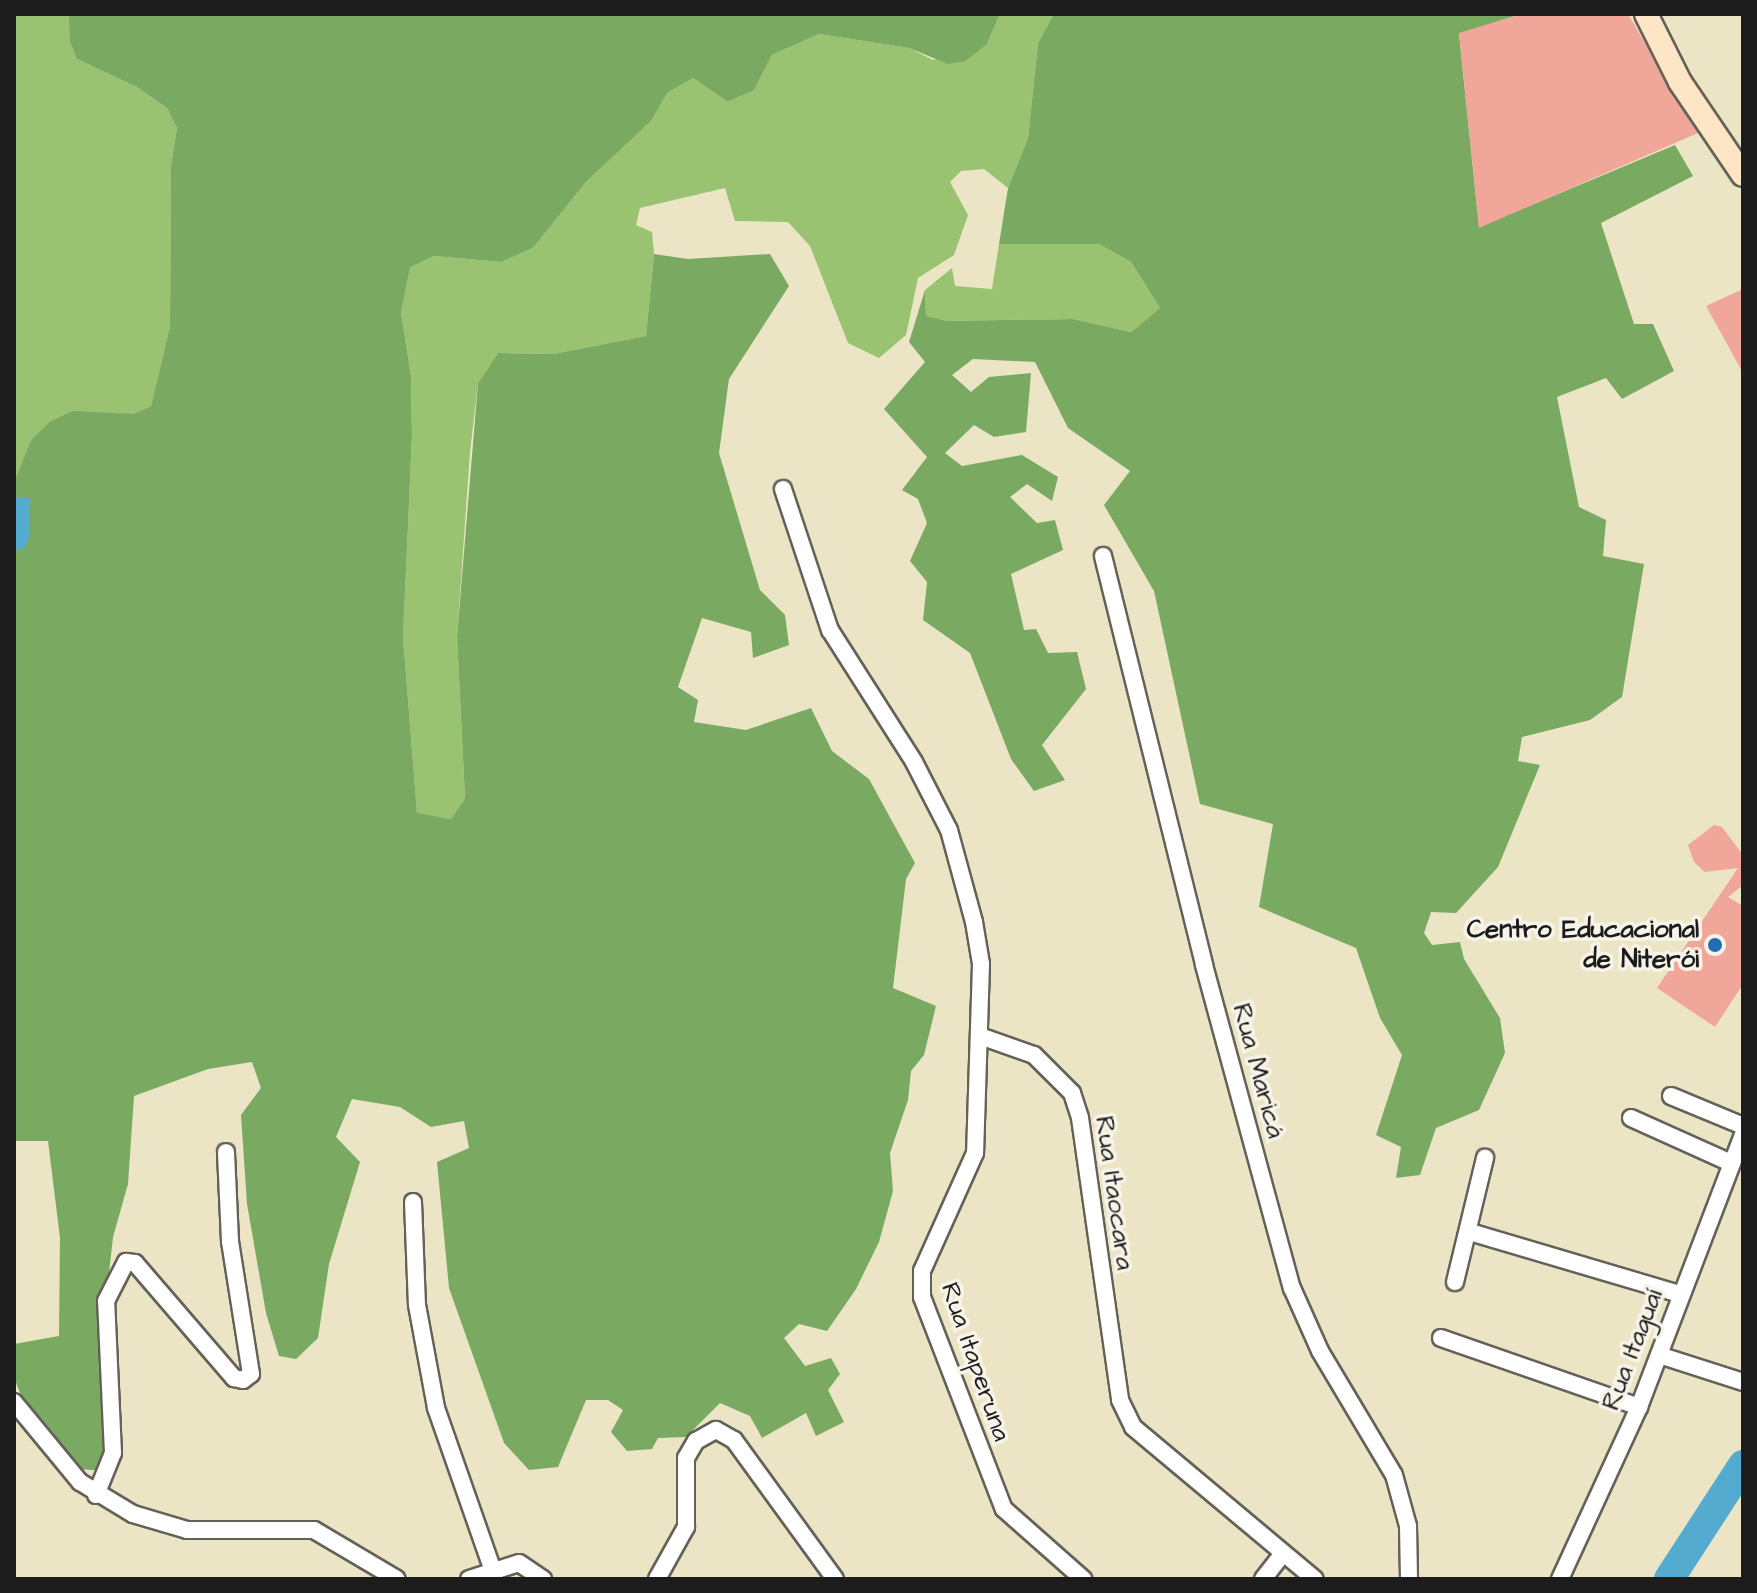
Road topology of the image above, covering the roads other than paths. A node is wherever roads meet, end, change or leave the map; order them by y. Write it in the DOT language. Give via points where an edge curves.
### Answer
graph roads {
  1 [pos="1646,14"];
  2 [pos="1743,175"];
  3 [pos="783,489"];
  4 [pos="1103,556"];
  5 [pos="980,1036"];
  6 [pos="1671,1096"];
  7 [pos="1631,1118"];
  8 [pos="1743,1126"];
  9 [pos="1743,1135"];
  10 [pos="226,1152"];
  11 [pos="1485,1158"];
  12 [pos="1731,1163"];
  13 [pos="413,1202"];
  14 [pos="1470,1232"];
  15 [pos="1455,1282"];
  16 [pos="1679,1294"];
  17 [pos="1441,1338"];
  18 [pos="1659,1355"];
  19 [pos="1743,1382"];
  20 [pos="14,1402"];
  21 [pos="1639,1407"];
  22 [pos="96,1495"];
  23 [pos="1283,1553"];
  24 [pos="493,1571"];
  25 [pos="397,1579"];
  26 [pos="469,1579"];
  27 [pos="543,1579"];
  28 [pos="657,1579"];
  29 [pos="835,1579"];
  30 [pos="1083,1579"];
  31 [pos="1263,1579"];
  32 [pos="1315,1579"];
  33 [pos="1409,1579"];
  34 [pos="1560,1579"];
  1 -- 2 [label="main road" via="1680,82"];
  3 -- 5 [label="street" via="830,630 920,773 949,830 967,884 981,964"];
  4 -- 33 [label="street, Rua Maricá" via="1204,965 1292,1288 1320,1351 1394,1475 1408,1526"];
  5 -- 23 [label="street, Rua Itaocara" via="1034,1055 1072,1093 1080,1118 1120,1400 1133,1427"];
  5 -- 30 [label="street, Rua Itaperuna" via="975,1153 925,1263 922,1297 1004,1509"];
  6 -- 8 [label="street"];
  7 -- 12 [label="street"];
  9 -- 12 [label="street, Rua Itaguaí"];
  10 -- 22 [label="street" via="230,1241 251,1374 243,1380 234,1378 135,1263 126,1262 106,1301 113,1453"];
  11 -- 14 [label="street"];
  12 -- 16 [label="street, Rua Itaguaí"];
  13 -- 24 [label="street" via="417,1305 438,1419"];
  14 -- 15 [label="street"];
  14 -- 16 [label="street"];
  16 -- 18 [label="street, Rua Itaguaí"];
  17 -- 21 [label="street"];
  18 -- 19 [label="street"];
  18 -- 21 [label="street, Rua Itaguaí"];
  20 -- 22 [label="street" via="36,1433"];
  21 -- 34 [label="street, Rua Itaguaí"];
  22 -- 25 [label="street" via="146,1519 187,1530 314,1530"];
  23 -- 31 [label="street"];
  23 -- 32 [label="street, Rua Itaocara"];
  24 -- 26 [label="street"];
  24 -- 27 [label="street" via="519,1563"];
  28 -- 29 [label="street" via="686,1527 686,1458 696,1441 716,1430 734,1440"];
}
